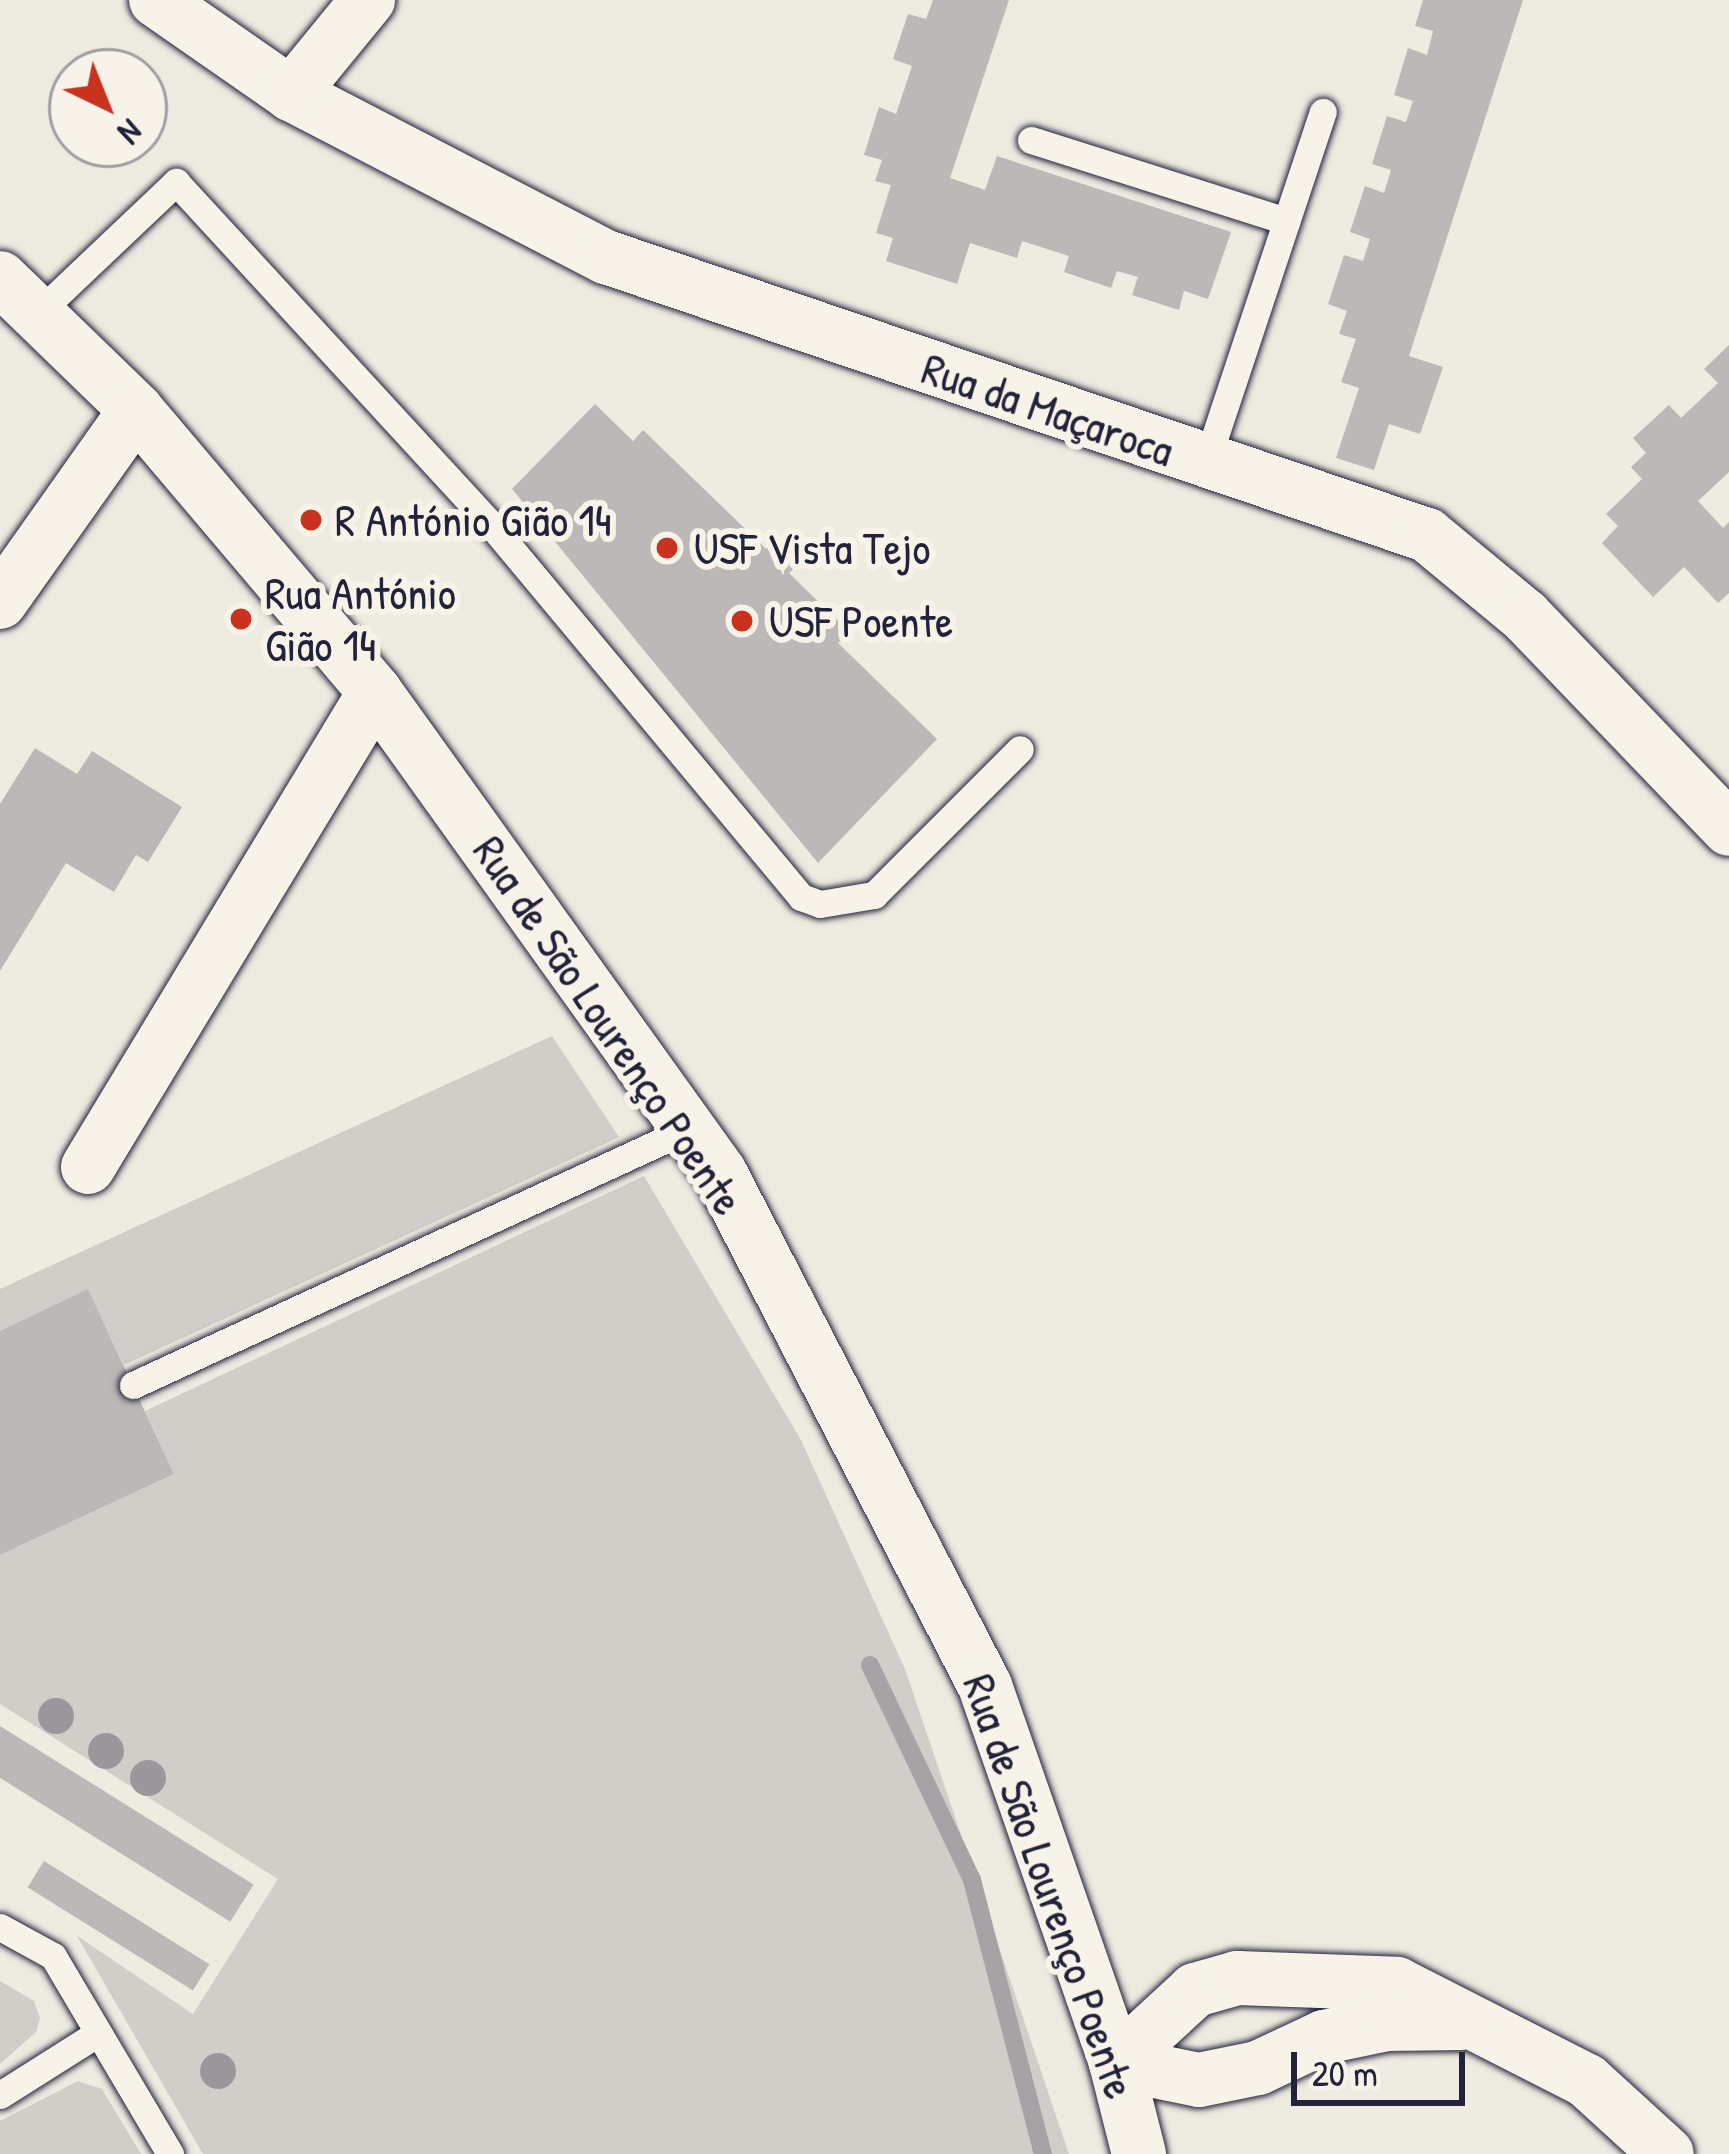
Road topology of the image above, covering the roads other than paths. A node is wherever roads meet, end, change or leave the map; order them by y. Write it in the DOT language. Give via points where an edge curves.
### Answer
graph roads {
  1 [pos="156,0"];
  2 [pos="368,0"];
  3 [pos="291,94"];
  4 [pos="1323,112"];
  5 [pos="1031,140"];
  6 [pos="1286,221"];
  7 [pos="18,296"];
  8 [pos="136,410"];
  9 [pos="1206,464"];
  10 [pos="0,602"];
  11 [pos="375,692"];
  12 [pos="1020,749"];
  13 [pos="1729,829"];
  14 [pos="688,1129"];
  15 [pos="88,1167"];
  16 [pos="133,1385"];
  17 [pos="0,1927"];
  18 [pos="1477,2022"];
  19 [pos="98,2032"];
  20 [pos="1116,2063"];
  21 [pos="0,2095"];
  22 [pos="170,2154"];
  23 [pos="1139,2154"];
  24 [pos="1667,2154"];
  1 -- 3 [label="street, Rua da Maçaroca"];
  2 -- 3 [label="street"];
  3 -- 9 [label="street, Rua da Maçaroca" via="605,257"];
  4 -- 6 [label="lane"];
  5 -- 6 [label="lane"];
  6 -- 9 [label="lane"];
  7 -- 8 [label="street, Rua de São Lourenço Poente"];
  7 -- 12 [label="lane" via="176,182 492,526 801,897 846,903 874,895"];
  8 -- 10 [label="street"];
  8 -- 11 [label="street, Rua de São Lourenço Poente"];
  9 -- 13 [label="street, Rua da Maçaroca" via="1442,545 1525,616"];
  11 -- 14 [label="street, Rua de São Lourenço Poente"];
  11 -- 15 [label="street"];
  14 -- 16 [label="lane"];
  14 -- 20 [label="street, Rua de São Lourenço Poente" via="720,1173 986,1686"];
  17 -- 19 [label="lane" via="52,1956"];
  18 -- 20 [label="street" via="1345,2033 1258,2068 1198,2080"];
  18 -- 20 [label="street" via="1397,1984 1237,1978 1195,1990"];
  18 -- 24 [label="street" via="1587,2081"];
  19 -- 21 [label="lane"];
  19 -- 22 [label="lane"];
  20 -- 23 [label="street, Rua de São Lourenço Poente"];
}
